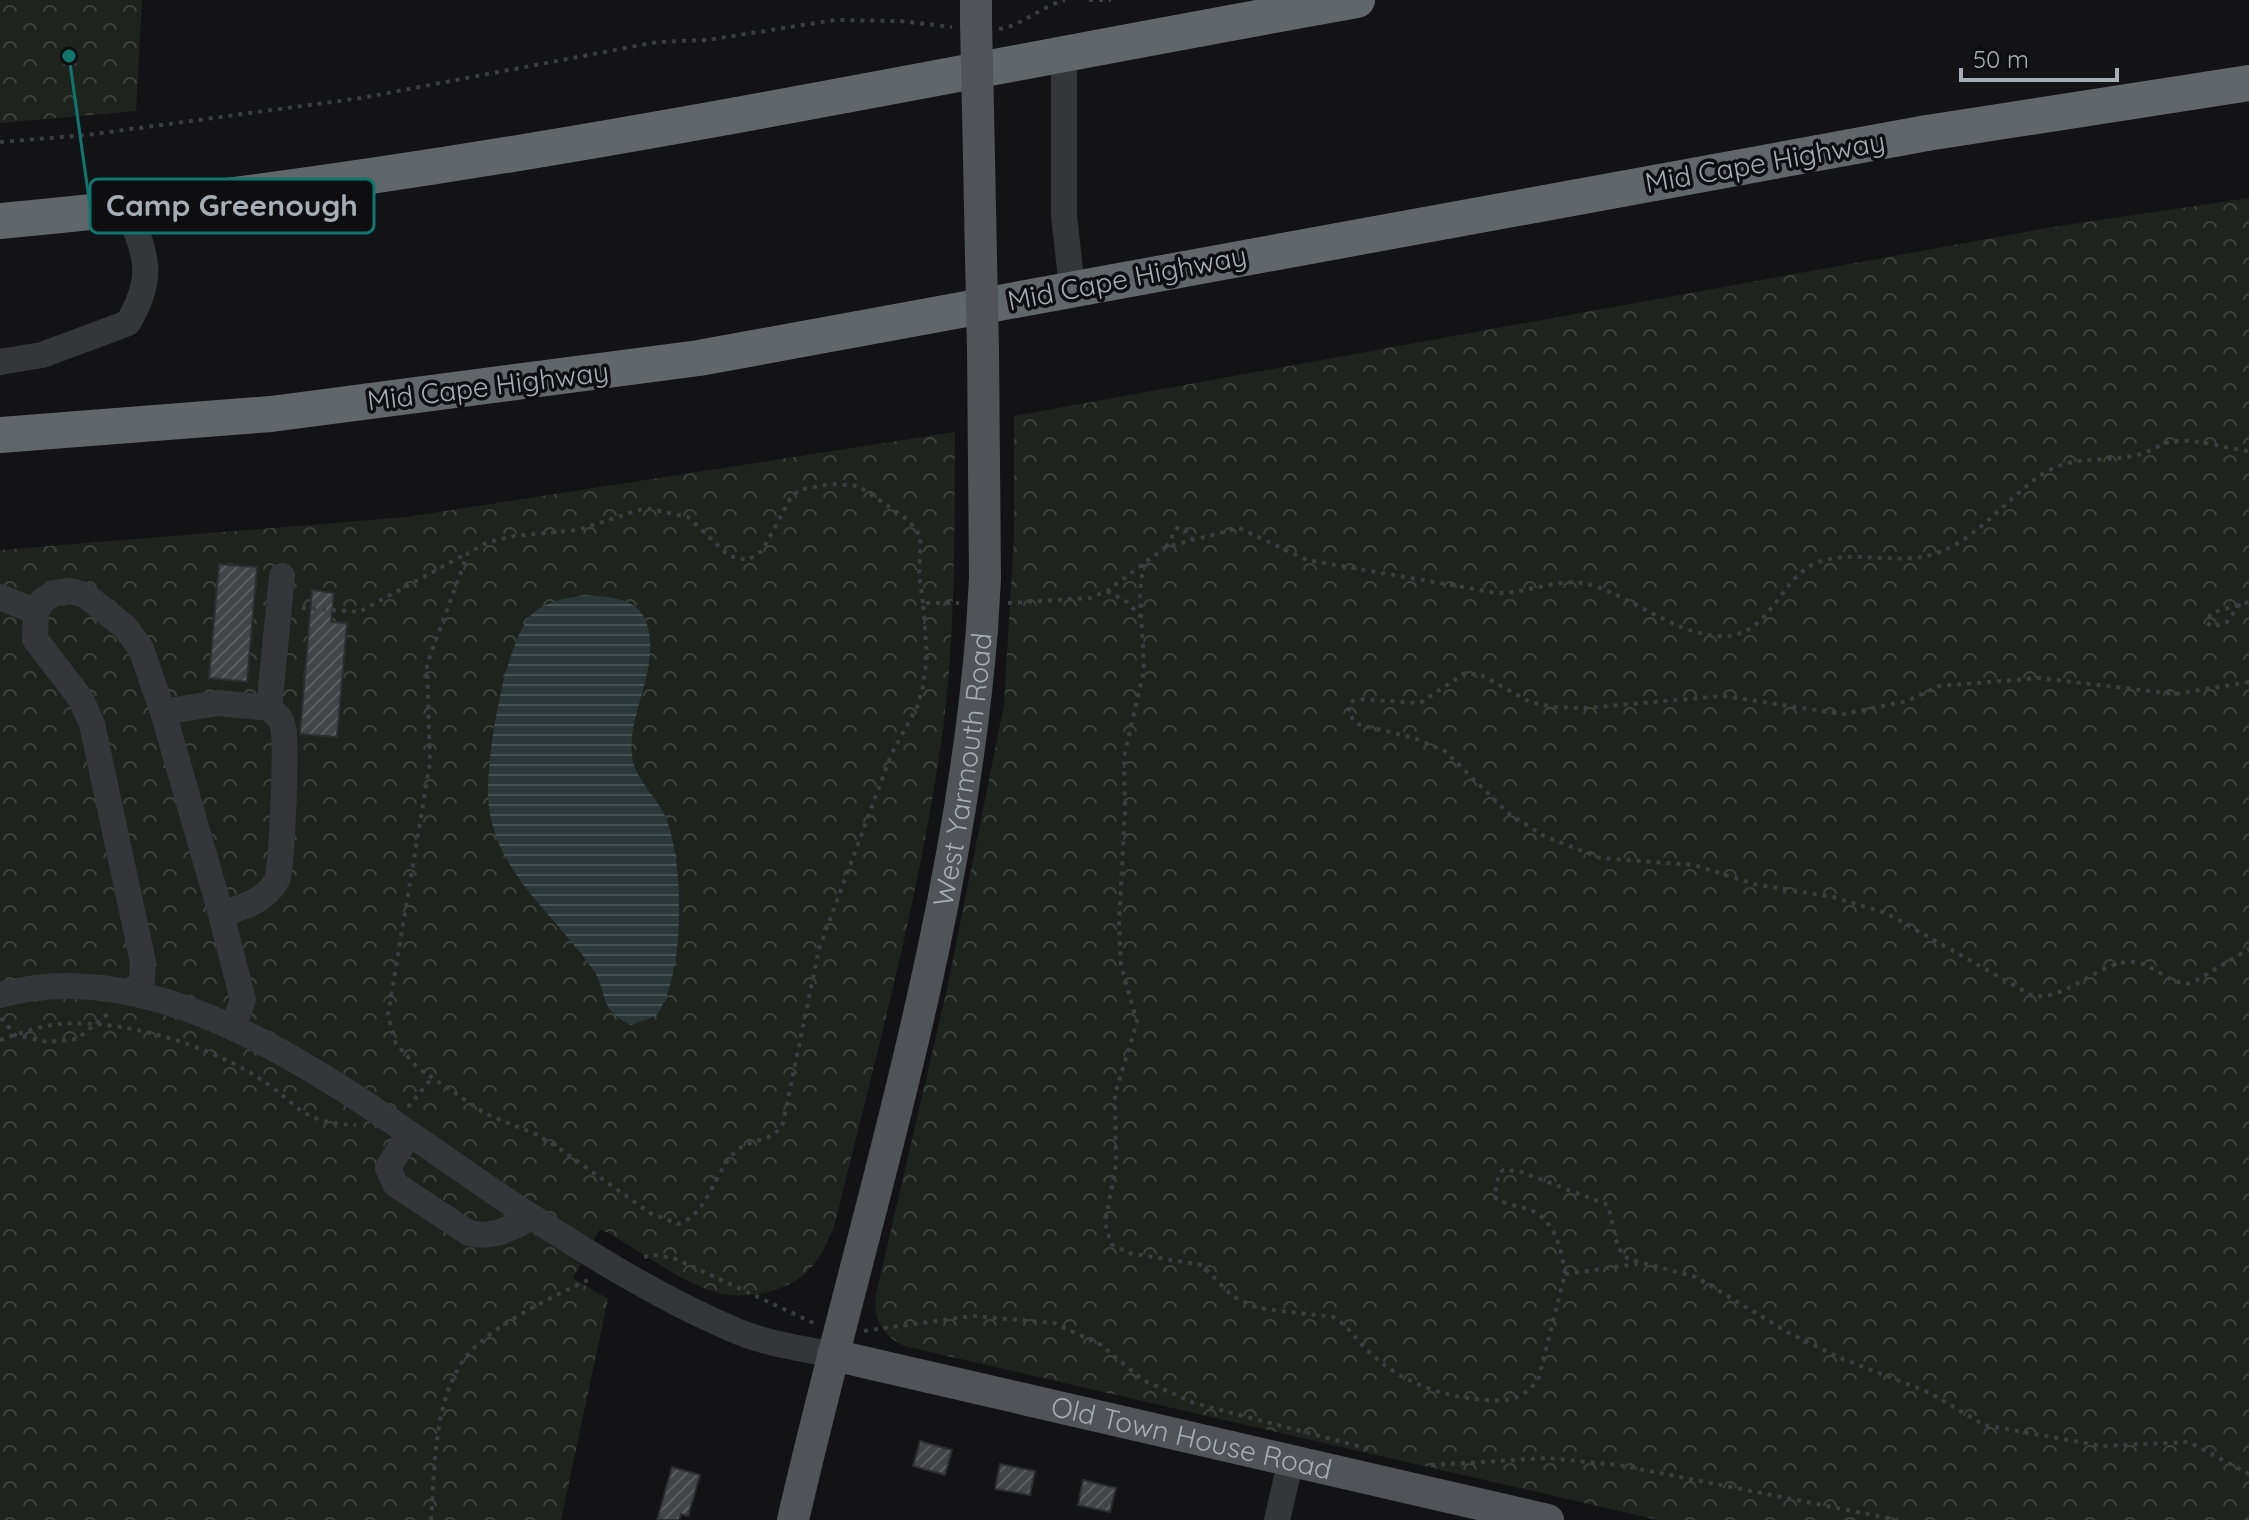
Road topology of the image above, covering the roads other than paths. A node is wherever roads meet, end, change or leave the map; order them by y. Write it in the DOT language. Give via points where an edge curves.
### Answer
graph roads {
  1 [pos="1357,0"];
  2 [pos="976,18"];
  3 [pos="1064,52"];
  4 [pos="2249,83"];
  5 [pos="127,209"];
  6 [pos="0,221"];
  7 [pos="1072,287"];
  8 [pos="0,362"];
  9 [pos="0,435"];
  10 [pos="282,576"];
  11 [pos="0,597"];
  12 [pos="36,612"];
  13 [pos="269,708"];
  14 [pos="163,712"];
  15 [pos="221,914"];
  16 [pos="136,993"];
  17 [pos="0,995"];
  18 [pos="233,1027"];
  19 [pos="408,1135"];
  20 [pos="532,1217"];
  21 [pos="833,1355"];
  22 [pos="1291,1460"];
  23 [pos="793,1520"];
  24 [pos="1277,1520"];
  25 [pos="1548,1520"];
  1 -- 3 [label="highway"];
  2 -- 21 [label="main road, West Yarmouth Road, bridge" via="985,578 974,616 971,741 953,857"];
  3 -- 5 [label="highway" via="473,161"];
  3 -- 7 [label="street" via="1064,216"];
  4 -- 7 [label="highway, Mid Cape Highway" via="1927,133"];
  5 -- 6 [label="highway"];
  5 -- 8 [label="street" via="147,258 142,298 128,323 42,355"];
  7 -- 9 [label="highway, Mid Cape Highway" via="780,344 540,381 271,414"];
  10 -- 13 [label="street"];
  11 -- 12 [label="street"];
  12 -- 14 [label="street" via="48,596 70,591 102,606 141,649"];
  12 -- 16 [label="street" via="38,646 81,699 92,724 143,962"];
  13 -- 14 [label="street" via="218,703"];
  13 -- 15 [label="street" via="278,715 285,748 282,866 262,896"];
  14 -- 15 [label="street"];
  15 -- 18 [label="street" via="243,1000"];
  16 -- 17 [label="street" via="76,983 30,986"];
  16 -- 18 [label="street"];
  18 -- 19 [label="street" via="346,1092"];
  19 -- 20 [label="street"];
  19 -- 20 [label="street" via="388,1168 396,1185 469,1233 497,1234"];
  20 -- 21 [label="street" via="615,1268 741,1333"];
  21 -- 22 [label="main road, Old Town House Road"];
  21 -- 23 [label="main road, West Yarmouth Road"];
  22 -- 24 [label="street"];
  22 -- 25 [label="main road, Old Town House Road"];
}
